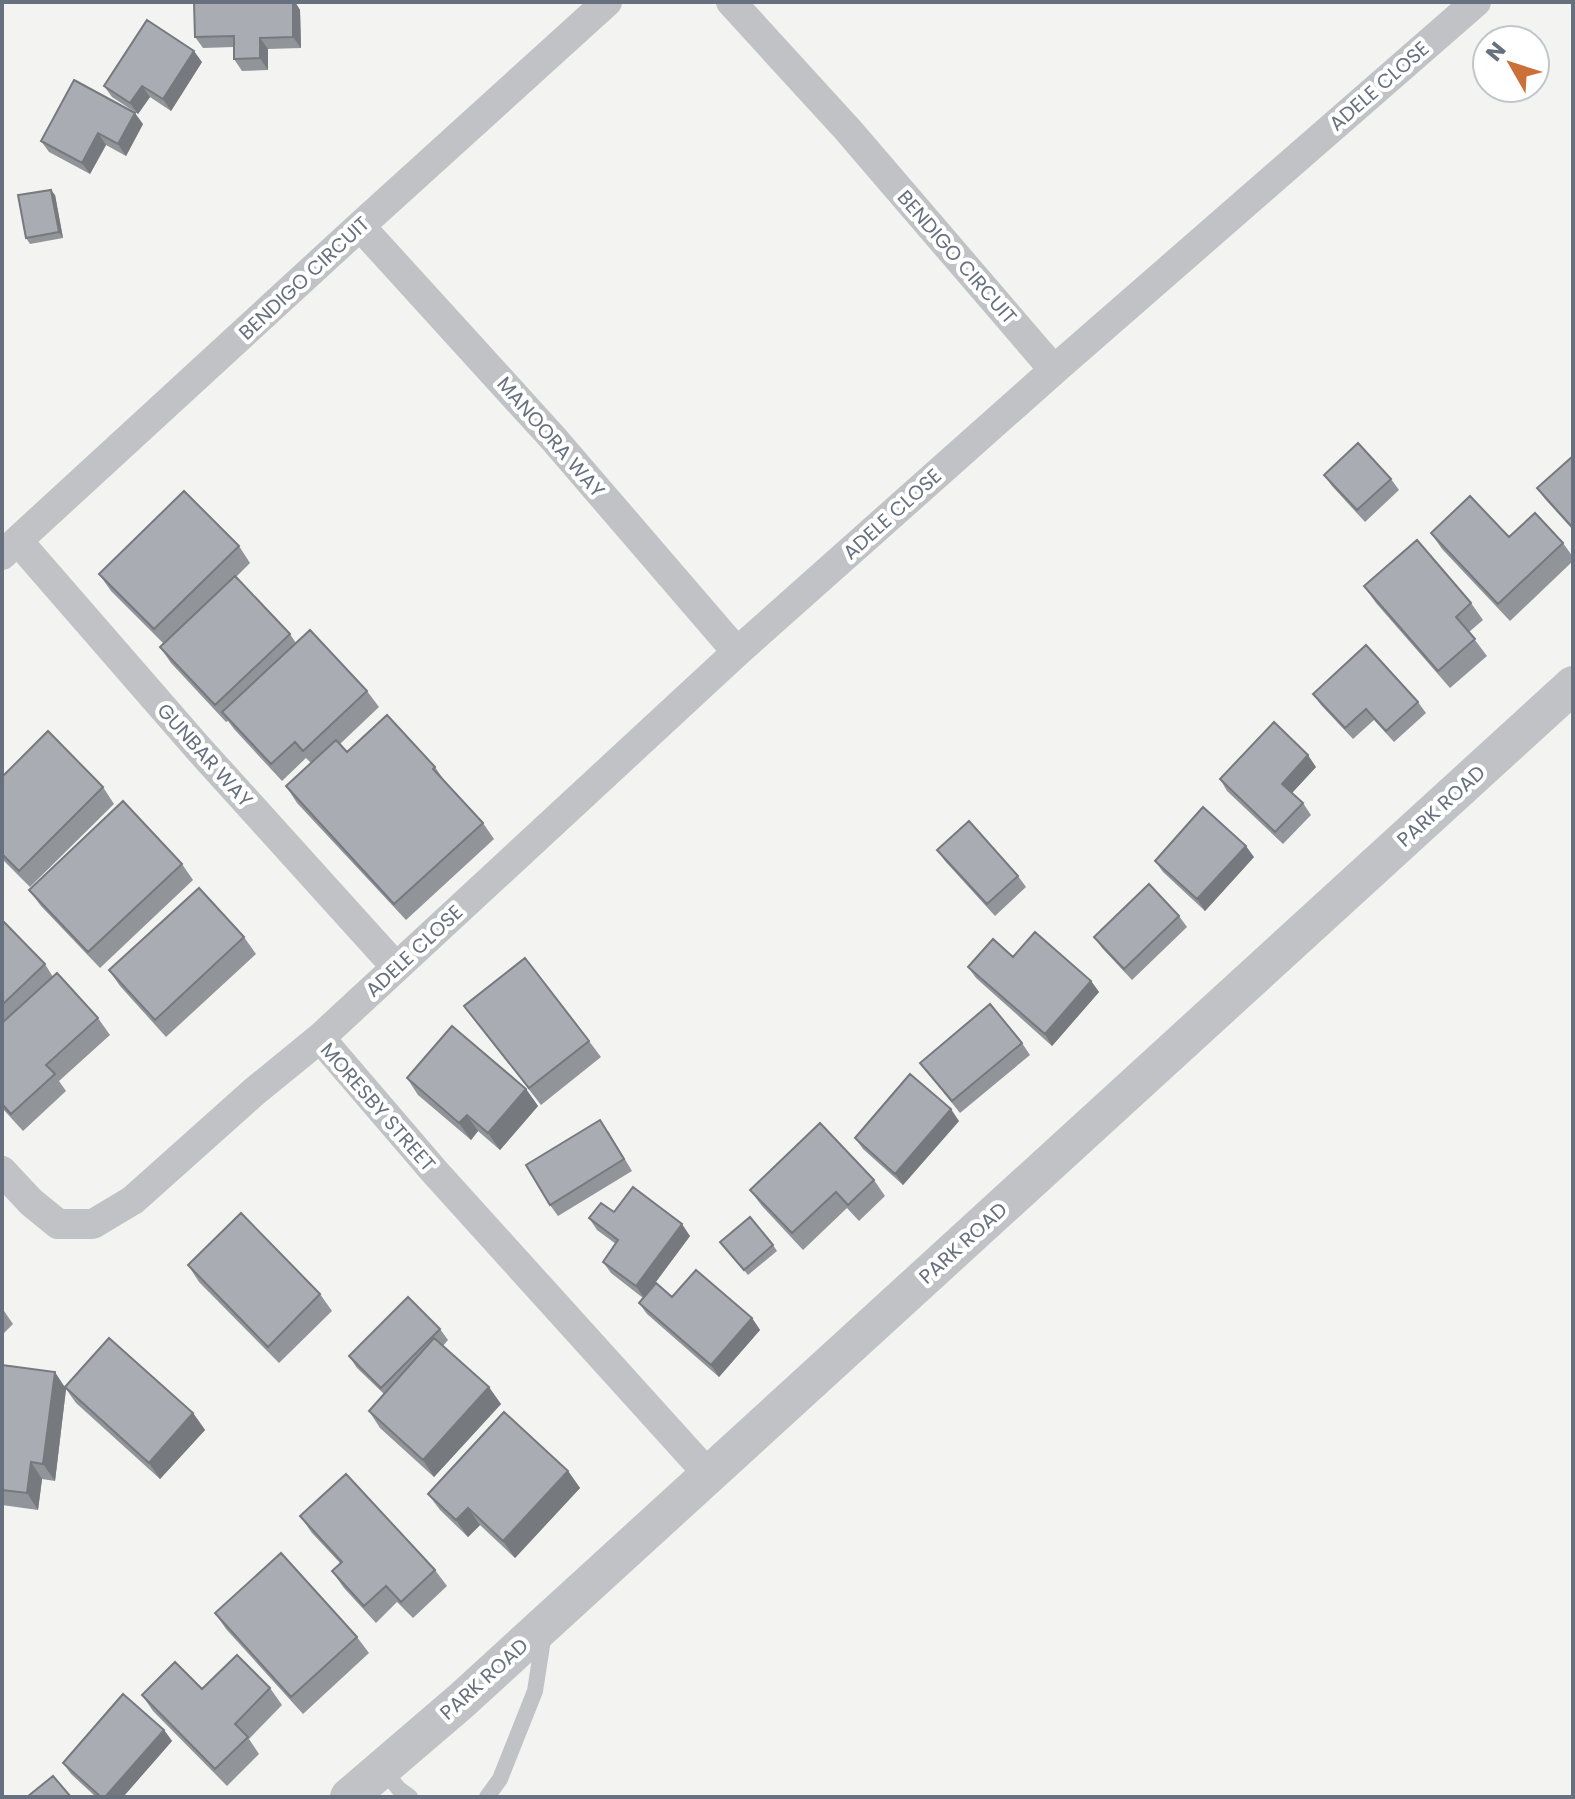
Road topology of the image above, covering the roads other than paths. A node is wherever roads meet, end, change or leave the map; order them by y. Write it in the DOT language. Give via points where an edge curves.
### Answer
graph roads {
  1 [pos="607,2"];
  2 [pos="731,2"];
  3 [pos="1476,2"];
  4 [pos="360,226"];
  5 [pos="1054,370"];
  6 [pos="10,548"];
  7 [pos="737,652"];
  8 [pos="1573,685"];
  9 [pos="396,967"];
  10 [pos="320,1038"];
  11 [pos="2,1171"];
  12 [pos="709,1475"];
  13 [pos="546,1623"];
  14 [pos="382,1769"];
  15 [pos="349,1797"];
  16 [pos="410,1797"];
  17 [pos="487,1797"];
  1 -- 4 [label="street, BENDIGO CIRCUIT"];
  2 -- 5 [label="street, BENDIGO CIRCUIT"];
  3 -- 5 [label="street, ADELE CLOSE"];
  4 -- 6 [label="street, BENDIGO CIRCUIT"];
  4 -- 7 [label="street, MANOORA WAY"];
  5 -- 7 [label="street, ADELE CLOSE"];
  6 -- 9 [label="street, GUNBAR WAY"];
  7 -- 9 [label="street, ADELE CLOSE"];
  8 -- 12 [label="street, PARK ROAD"];
  9 -- 10 [label="street, ADELE CLOSE"];
  10 -- 11 [label="street, MORESBY STREET" via="133,1200 93,1224 58,1224"];
  10 -- 12 [label="street, MORESBY STREET"];
  12 -- 13 [label="street, PARK ROAD"];
  13 -- 14 [label="street, PARK ROAD"];
  13 -- 17 [label="lane" via="535,1691 500,1779"];
  14 -- 15 [label="street, PARK ROAD"];
  14 -- 16 [label="lane"];
}
